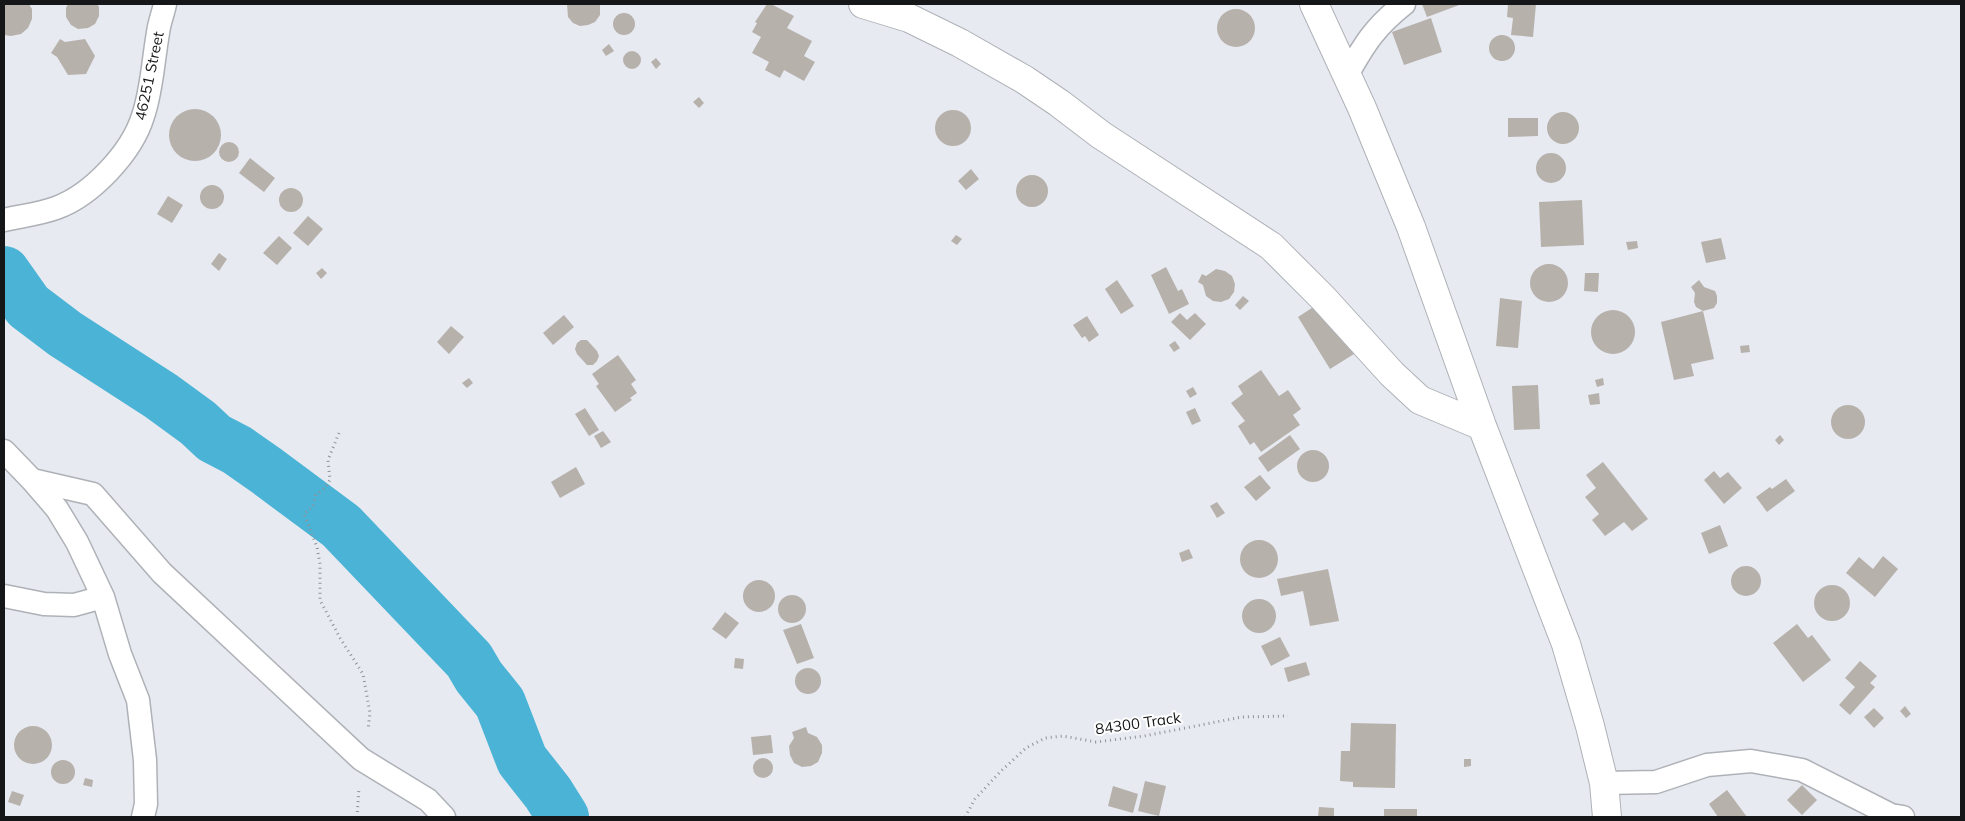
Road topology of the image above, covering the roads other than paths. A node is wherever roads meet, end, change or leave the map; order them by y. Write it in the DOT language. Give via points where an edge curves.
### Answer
graph roads {
  1 [pos="165,4"];
  2 [pos="863,4"];
  3 [pos="1314,4"];
  4 [pos="1404,4"];
  5 [pos="1347,75"];
  6 [pos="4,220"];
  7 [pos="1482,426"];
  8 [pos="4,451"];
  9 [pos="32,480"];
  10 [pos="4,596"];
  11 [pos="103,598"];
  12 [pos="1604,783"];
  13 [pos="143,817"];
  14 [pos="444,817"];
  15 [pos="1607,817"];
  16 [pos="1903,817"];
  1 -- 6 [label="street, 46251 Street" via="143,117 130,144 107,174 76,197 56,208"];
  2 -- 7 [label="street" via="909,18 1025,80 1101,135 1271,246 1420,400"];
  3 -- 5 [label="street"];
  4 -- 5 [label="street" via="1383,20"];
  5 -- 7 [label="street" via="1412,227"];
  7 -- 12 [label="street" via="1566,644"];
  8 -- 9 [label="street"];
  9 -- 11 [label="street" via="57,509 77,542"];
  9 -- 14 [label="street" via="93,494 162,573 361,759 428,800"];
  10 -- 11 [label="street" via="44,604 74,605"];
  11 -- 13 [label="street" via="138,700 145,760 146,804"];
  12 -- 15 [label="street"];
  12 -- 16 [label="street" via="1656,782 1707,765 1751,761 1802,770"];
}
